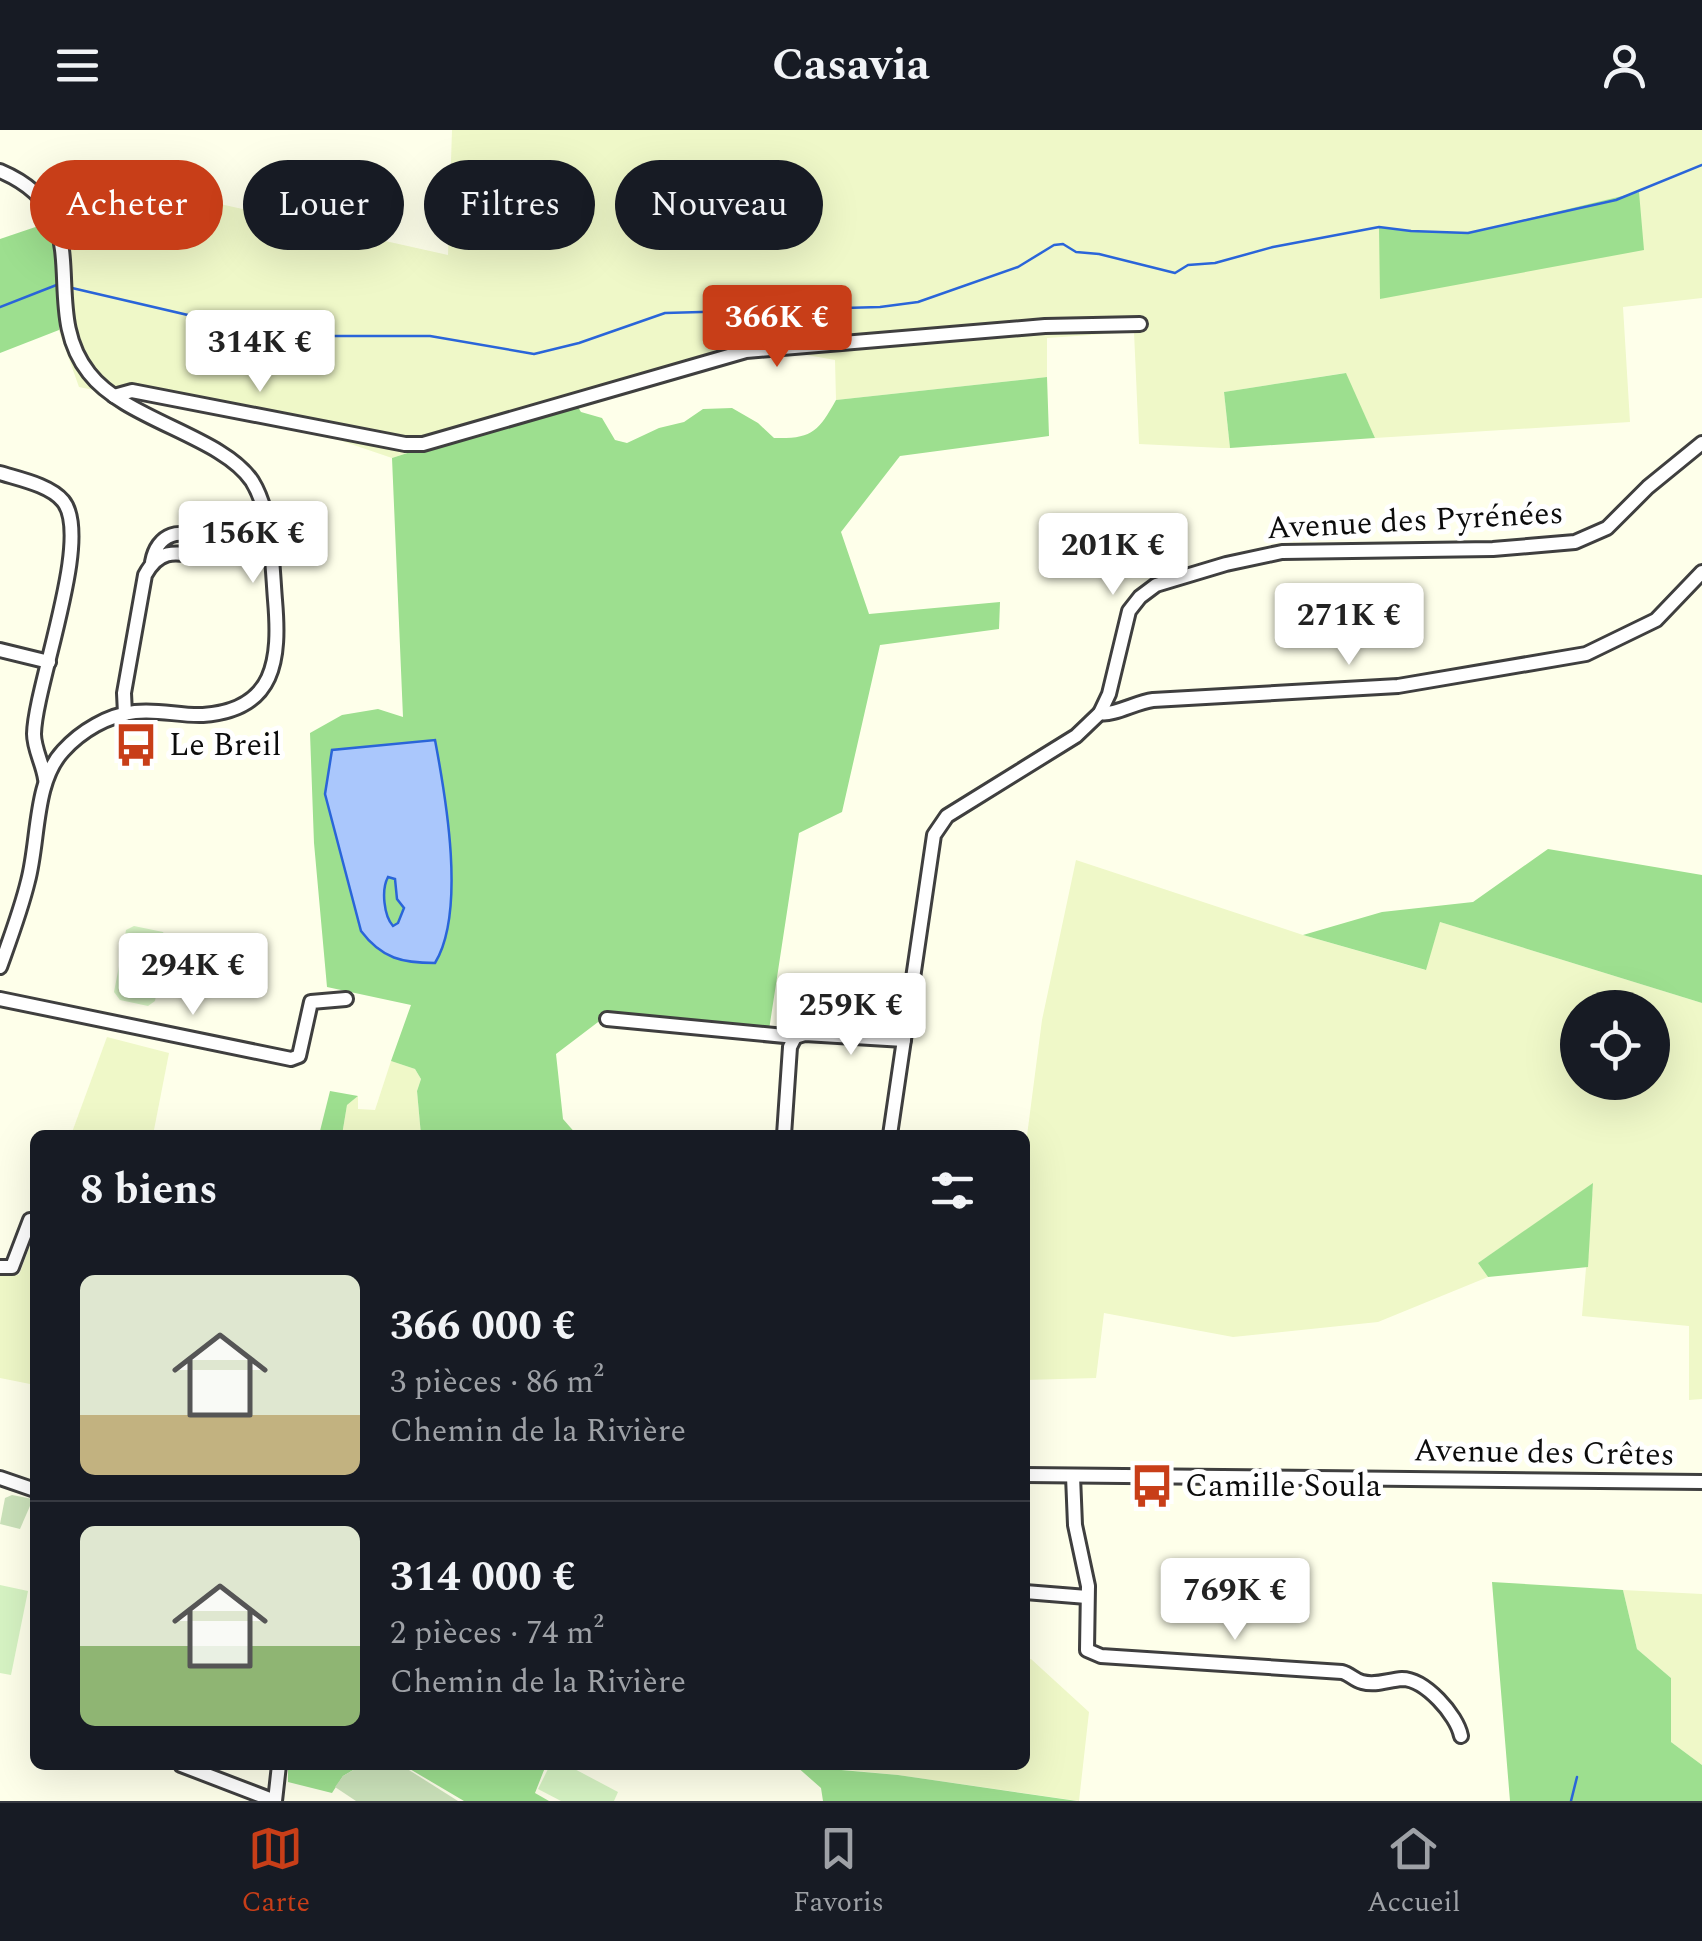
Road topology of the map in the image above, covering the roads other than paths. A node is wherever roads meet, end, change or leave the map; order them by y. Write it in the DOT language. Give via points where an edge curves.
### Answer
graph roads {
  1 [pos="0,170"];
  2 [pos="1140,324"];
  3 [pos="114,396"];
  4 [pos="1702,444"];
  5 [pos="0,473"];
  6 [pos="152,562"];
  7 [pos="1702,572"];
  8 [pos="0,650"];
  9 [pos="48,662"];
  10 [pos="125,714"];
  11 [pos="1100,714"];
  12 [pos="36,723"];
  13 [pos="36,743"];
  14 [pos="59,759"];
  15 [pos="45,779"];
  16 [pos="42,810"];
  17 [pos="0,967"];
  18 [pos="0,999"];
  19 [pos="346,1000"];
  20 [pos="607,1019"];
  21 [pos="795,1037"];
  22 [pos="904,1040"];
  23 [pos="784,1130"];
  24 [pos="891,1130"];
  25 [pos="30,1220"];
  26 [pos="0,1267"];
  27 [pos="1030,1474"];
  28 [pos="1074,1476"];
  29 [pos="0,1478"];
  30 [pos="1702,1482"];
  31 [pos="30,1488"];
  32 [pos="1030,1592"];
  33 [pos="1087,1597"];
  34 [pos="1461,1736"];
  35 [pos="194,1770"];
  36 [pos="278,1770"];
  37 [pos="275,1801"];
  1 -- 3 [label="street" via="50,208 72,338 89,374"];
  2 -- 3 [label="street" via="746,352 422,444 132,391"];
  3 -- 10 [label="street" via="225,458 252,482 264,512 277,622 272,673 244,704 204,714"];
  4 -- 11 [label="street, Avenue des Pyrénées" via="1607,528 1575,542 1282,552 1156,586 1129,611"];
  5 -- 9 [label="street" via="55,493 70,517"];
  6 -- 10 [label="street"];
  7 -- 11 [label="street" via="1656,620 1559,660 1398,686 1153,700"];
  8 -- 9 [label="street"];
  9 -- 12 [label="street"];
  10 -- 14 [label="street" via="90,728"];
  11 -- 22 [label="street" via="938,827"];
  12 -- 13 [label="street"];
  12 -- 14 [label="street"];
  13 -- 14 [label="street"];
  13 -- 15 [label="street"];
  14 -- 15 [label="street"];
  14 -- 16 [label="street"];
  15 -- 16 [label="street"];
  16 -- 17 [label="street" via="29,878"];
  18 -- 19 [label="street" via="291,1060 299,1056 310,1002"];
  20 -- 21 [label="street"];
  21 -- 22 [label="street"];
  21 -- 23 [label="street"];
  22 -- 24 [label="street"];
  25 -- 26 [label="street" via="12,1266"];
  27 -- 28 [label="street, Avenue des Crêtes"];
  28 -- 30 [label="street, Avenue des Crêtes"];
  28 -- 33 [label="street"];
  29 -- 31 [label="street"];
  32 -- 33 [label="street"];
  33 -- 34 [label="street" via="1087,1650 1101,1656 1342,1672 1371,1684 1413,1681 1453,1718"];
  35 -- 37 [label="street"];
  36 -- 37 [label="street"];
}
